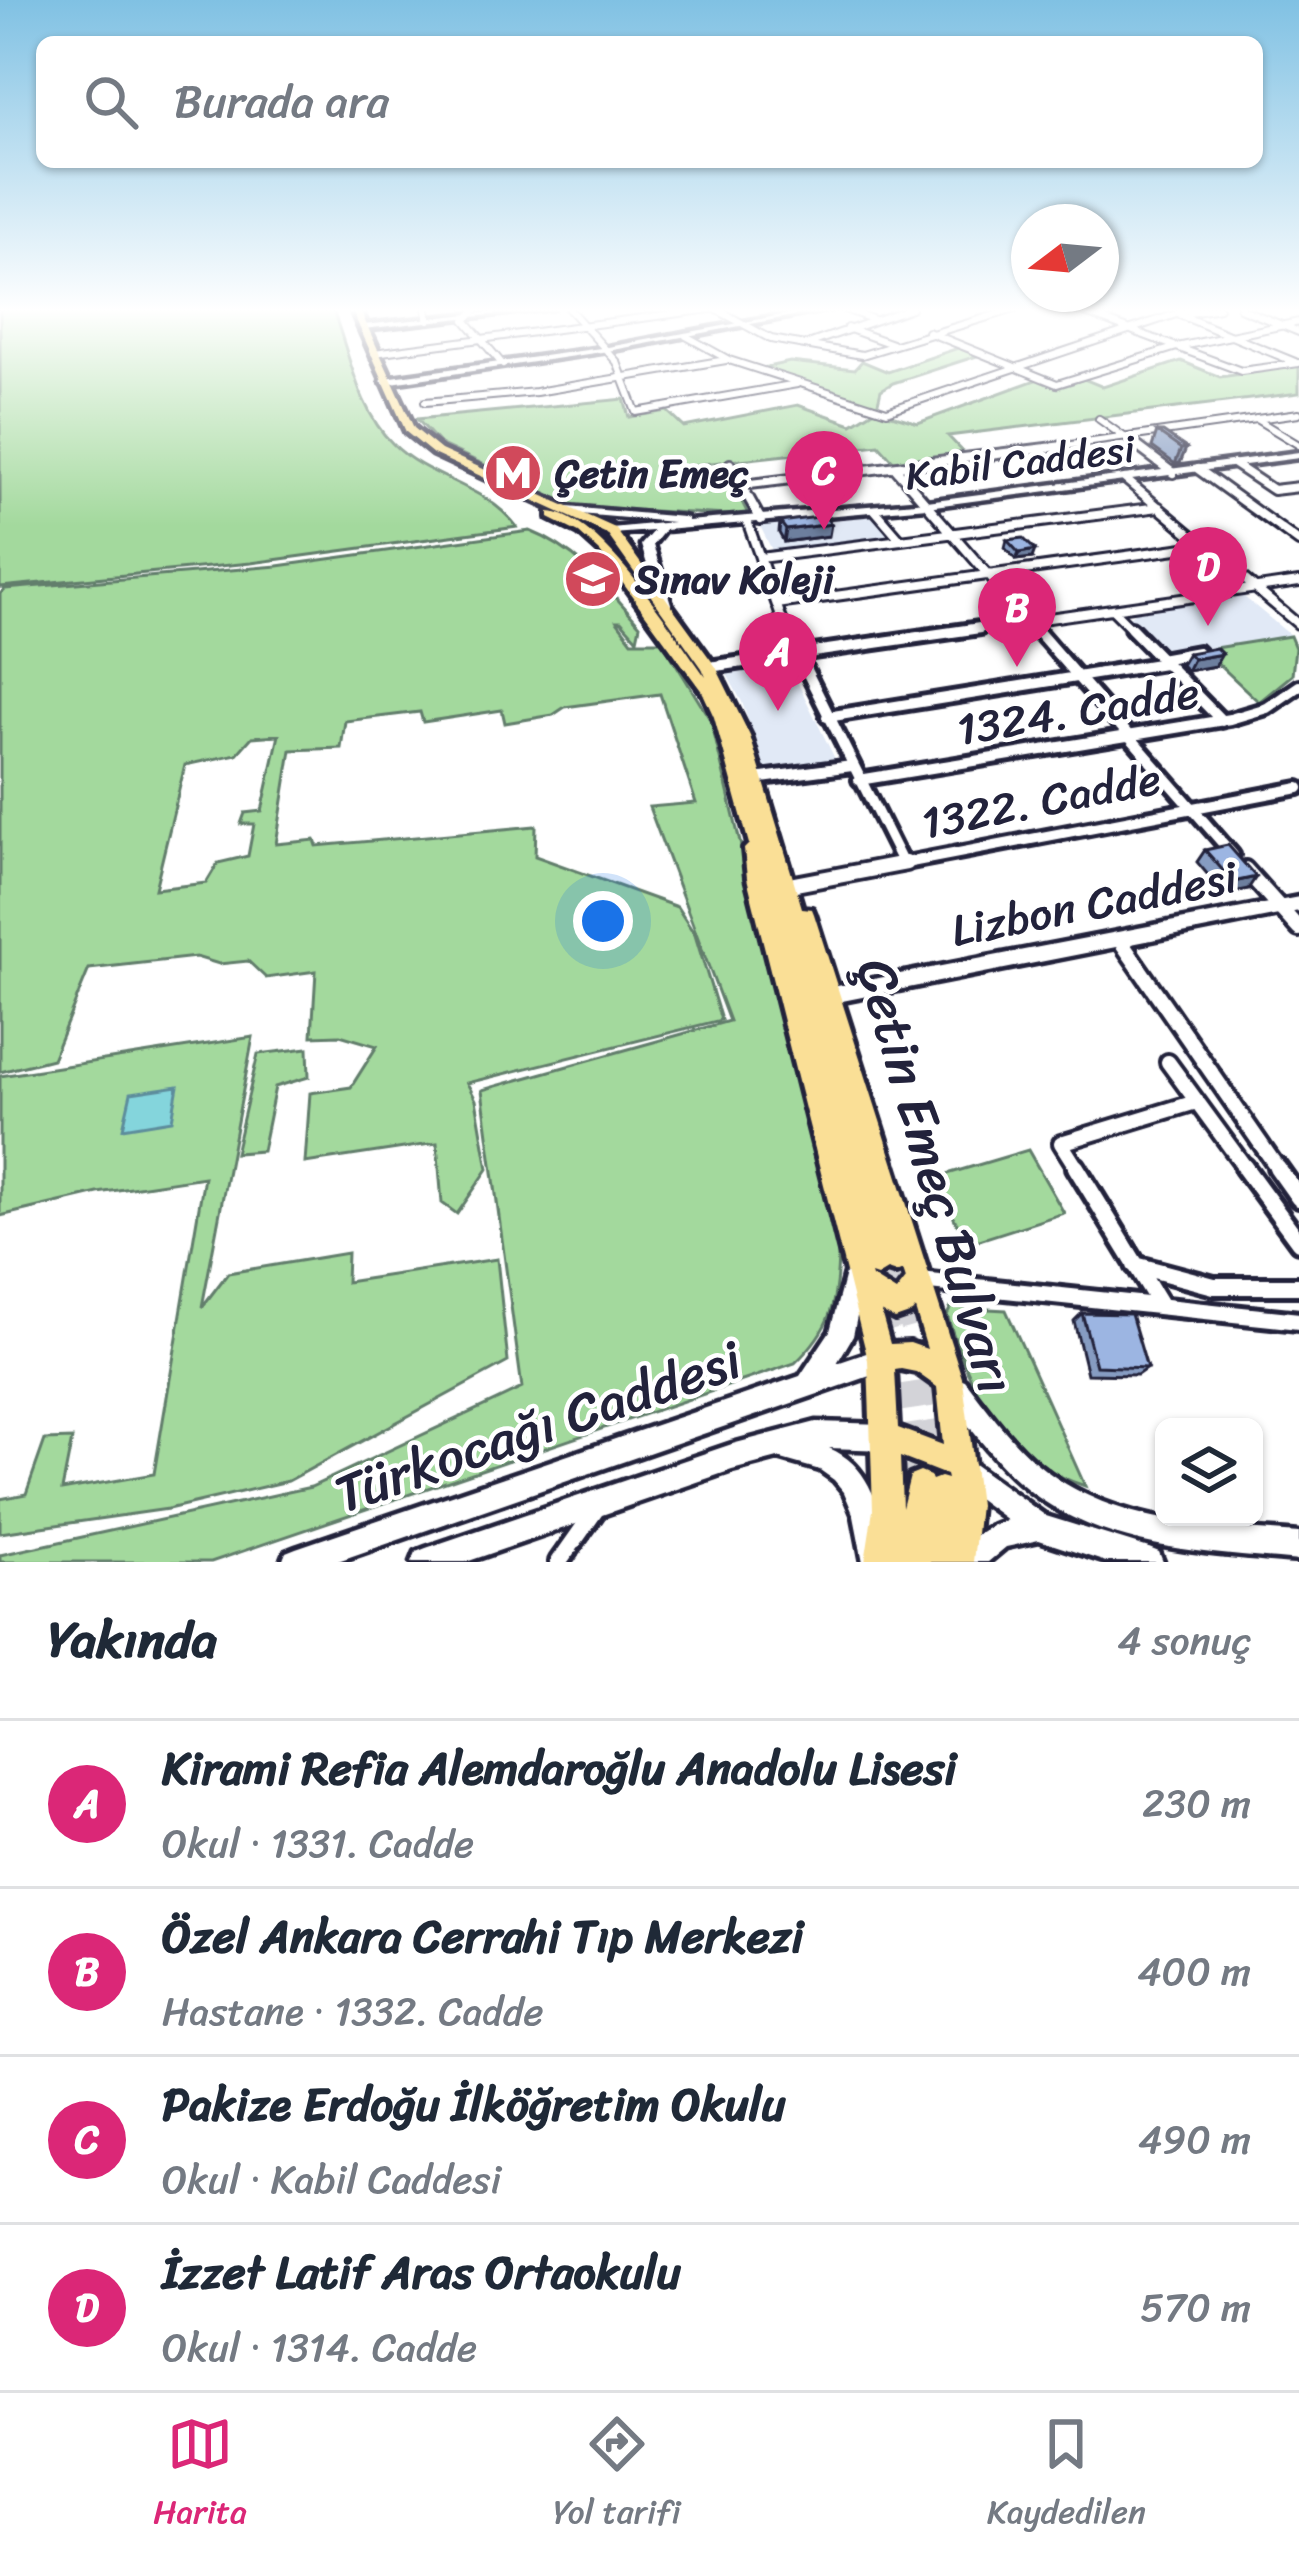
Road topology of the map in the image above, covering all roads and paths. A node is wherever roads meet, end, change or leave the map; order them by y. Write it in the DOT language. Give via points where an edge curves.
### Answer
graph roads {
  1 [pos="388,381"];
  2 [pos="594,381"];
  3 [pos="626,381"];
  4 [pos="793,381"];
  5 [pos="977,381"];
  6 [pos="380,382"];
  7 [pos="800,383"];
  8 [pos="425,402"];
  9 [pos="1299,413"];
  10 [pos="1099,419"];
  11 [pos="1256,419"];
  12 [pos="1153,434"];
  13 [pos="1125,438"];
  14 [pos="1299,445"];
  15 [pos="1169,446"];
  16 [pos="1299,455"];
  17 [pos="1186,457"];
  18 [pos="730,464"];
  19 [pos="1234,464"];
  20 [pos="896,469"];
  21 [pos="1200,469"];
  22 [pos="1173,472"];
  23 [pos="1125,479"];
  24 [pos="742,485"];
  25 [pos="1299,487"];
  26 [pos="927,504"];
  27 [pos="1159,507"];
  28 [pos="875,509"];
  29 [pos="568,510"];
  30 [pos="754,520"];
  31 [pos="692,522"];
  32 [pos="661,528"];
  33 [pos="597,531"];
  34 [pos="953,534"];
  35 [pos="901,540"];
  36 [pos="1299,542"];
  37 [pos="1206,545"];
  38 [pos="760,557"];
  39 [pos="990,574"];
  40 [pos="1299,582"];
  41 [pos="1258,588"];
  42 [pos="777,604"];
  43 [pos="666,607"];
  44 [pos="1112,610"];
  45 [pos="1032,622"];
  46 [pos="1299,625"];
  47 [pos="1212,650"];
  48 [pos="794,655"];
  49 [pos="1162,661"];
  50 [pos="710,667"];
  51 [pos="1080,677"];
  52 [pos="1299,686"];
  53 [pos="827,717"];
  54 [pos="1222,721"];
  55 [pos="1131,736"];
  56 [pos="852,766"];
  57 [pos="754,779"];
  58 [pos="859,780"];
  59 [pos="1299,788"];
  60 [pos="1193,809"];
  61 [pos="759,829"];
  62 [pos="903,864"];
  63 [pos="795,884"];
  64 [pos="1299,904"];
  65 [pos="1279,908"];
  66 [pos="1299,929"];
  67 [pos="1119,939"];
  68 [pos="832,995"];
  69 [pos="1168,1062"];
  70 [pos="1196,1102"];
  71 [pos="1299,1198"];
  72 [pos="1299,1242"];
  73 [pos="1135,1265"];
  74 [pos="872,1267"];
  75 [pos="920,1281"];
  76 [pos="1299,1286"];
  77 [pos="1161,1306"];
  78 [pos="1299,1321"];
  79 [pos="881,1360"];
  80 [pos="810,1381"];
  81 [pos="950,1381"];
  82 [pos="885,1437"];
  83 [pos="780,1446"];
  84 [pos="958,1465"];
  85 [pos="601,1504"];
  86 [pos="1039,1527"];
  87 [pos="1299,1547"];
  88 [pos="296,1562"];
  89 [pos="426,1562"];
  90 [pos="559,1562"];
  91 [pos="878,1562"];
  92 [pos="910,1562"];
  93 [pos="933,1562"];
  94 [pos="962,1562"];
  95 [pos="1149,1562"];
  1 -- 6 [label="main road"];
  2 -- 8 [label="street"];
  3 -- 7 [label="street" via="637,412"];
  4 -- 7 [label="street"];
  5 -- 7 [label="street" via="887,411"];
  6 -- 29 [label="main road, Çetin Emeç Bulvarı" via="401,419 437,452"];
  6 -- 33 [label="main road, Çetin Emeç Bulvarı" via="392,425 424,454"];
  9 -- 11 [label="street"];
  10 -- 13 [label="street"];
  11 -- 12 [label="street"];
  11 -- 14 [label="street"];
  12 -- 13 [label="street"];
  12 -- 15 [label="street"];
  13 -- 20 [label="street"];
  13 -- 22 [label="street"];
  16 -- 19 [label="main road, Kabil Caddesi"];
  17 -- 21 [label="street"];
  18 -- 24 [label="street"];
  19 -- 21 [label="main road, Kabil Caddesi"];
  19 -- 25 [label="street" via="1273,490"];
  20 -- 24 [label="street"];
  20 -- 26 [label="street"];
  21 -- 22 [label="main road, Kabil Caddesi"];
  21 -- 36 [label="street"];
  22 -- 23 [label="main road, Kabil Caddesi"];
  23 -- 26 [label="main road, Kabil Caddesi"];
  23 -- 27 [label="street"];
  24 -- 30 [label="street"];
  26 -- 28 [label="main road, Kabil Caddesi"];
  26 -- 34 [label="street"];
  27 -- 34 [label="street"];
  27 -- 37 [label="street"];
  28 -- 30 [label="main road, Kabil Caddesi"];
  28 -- 35 [label="street"];
  29 -- 31 [label="main road"];
  29 -- 33 [label="main road, Çetin Emeç Bulvarı"];
  30 -- 31 [label="main road, Kabil Caddesi"];
  30 -- 32 [label="main road, Kabil Caddesi"];
  30 -- 38 [label="street"];
  31 -- 33 [label="main road, Kabil Caddesi"];
  32 -- 33 [label="main road, Kabil Caddesi"];
  32 -- 43 [label="main road" via="647,545"];
  33 -- 43 [label="main road, Çetin Emeç Bulvarı"];
  33 -- 61 [label="main road, Çetin Emeç Bulvarı" via="710,692"];
  34 -- 35 [label="street"];
  34 -- 39 [label="street"];
  35 -- 38 [label="street"];
  37 -- 39 [label="street"];
  37 -- 41 [label="street"];
  38 -- 42 [label="street"];
  39 -- 42 [label="street"];
  39 -- 45 [label="street"];
  40 -- 41 [label="street"];
  41 -- 44 [label="street"];
  41 -- 46 [label="street"];
  42 -- 48 [label="street"];
  43 -- 50 [label="main road, Çetin Emeç Bulvarı"];
  44 -- 45 [label="street"];
  44 -- 49 [label="street"];
  45 -- 48 [label="street"];
  45 -- 51 [label="street"];
  47 -- 49 [label="street"];
  48 -- 50 [label="street"];
  48 -- 53 [label="street"];
  49 -- 51 [label="street"];
  49 -- 54 [label="street"];
  50 -- 57 [label="main road, Çetin Emeç Bulvarı"];
  51 -- 53 [label="street"];
  51 -- 55 [label="street"];
  52 -- 54 [label="street, 1324. Cadde" via="1267,708"];
  53 -- 56 [label="street"];
  54 -- 55 [label="street, 1324. Cadde"];
  55 -- 58 [label="street, 1324. Cadde"];
  55 -- 60 [label="street"];
  56 -- 57 [label="street"];
  56 -- 58 [label="street"];
  57 -- 61 [label="main road, Çetin Emeç Bulvarı"];
  58 -- 62 [label="street"];
  59 -- 60 [label="street, 1322. Cadde"];
  60 -- 62 [label="street, 1322. Cadde"];
  60 -- 65 [label="street"];
  61 -- 63 [label="main road, Çetin Emeç Bulvarı"];
  61 -- 74 [label="main road, Çetin Emeç Bulvarı"];
  61 -- 74 [label="main road, Çetin Emeç Bulvarı" via="756,878"];
  62 -- 63 [label="street, 1322. Cadde"];
  63 -- 68 [label="main road, Çetin Emeç Bulvarı"];
  64 -- 65 [label="main road, Lizbon Caddesi"];
  65 -- 66 [label="street"];
  65 -- 67 [label="main road, Lizbon Caddesi"];
  67 -- 68 [label="main road, Lizbon Caddesi"];
  67 -- 71 [label="street"];
  68 -- 75 [label="main road, Çetin Emeç Bulvarı"];
  69 -- 70 [label="street"];
  70 -- 72 [label="street"];
  70 -- 73 [label="street" via="1061,1143"];
  73 -- 76 [label="street" via="1214,1286"];
  73 -- 77 [label="street"];
  74 -- 75 [label="main road" via="895,1306"];
  74 -- 79 [label="main road, Çetin Emeç Bulvarı"];
  74 -- 80 [label="main road, Türkocağı Caddesi"];
  75 -- 77 [label="street"];
  75 -- 81 [label="main road, Çetin Emeç Bulvarı"];
  77 -- 78 [label="street"];
  79 -- 80 [label="main road, Türkocağı Caddesi"];
  79 -- 81 [label="main road" via="928,1360"];
  79 -- 82 [label="main road, Çetin Emeç Bulvarı"];
  80 -- 88 [label="main road, Türkocağı Caddesi"];
  81 -- 84 [label="main road, Çetin Emeç Bulvarı"];
  81 -- 87 [label="main road" via="996,1447 1042,1489 1092,1516"];
  82 -- 83 [label="main road, Türkocağı Caddesi" via="817,1435"];
  82 -- 84 [label="main road"];
  82 -- 91 [label="main road, Çetin Emeç Bulvarı" via="887,1536"];
  83 -- 85 [label="main road, Türkocağı Caddesi"];
  83 -- 91 [label="main road" via="828,1455 849,1475"];
  84 -- 86 [label="main road"];
  84 -- 94 [label="main road, Çetin Emeç Bulvarı"];
  85 -- 89 [label="main road, Türkocağı Caddesi"];
  85 -- 90 [label="street"];
  86 -- 94 [label="main road" via="1000,1534"];
  86 -- 95 [label="main road"];
  92 -- 93 [label="main road" via="930,1488"];
}
